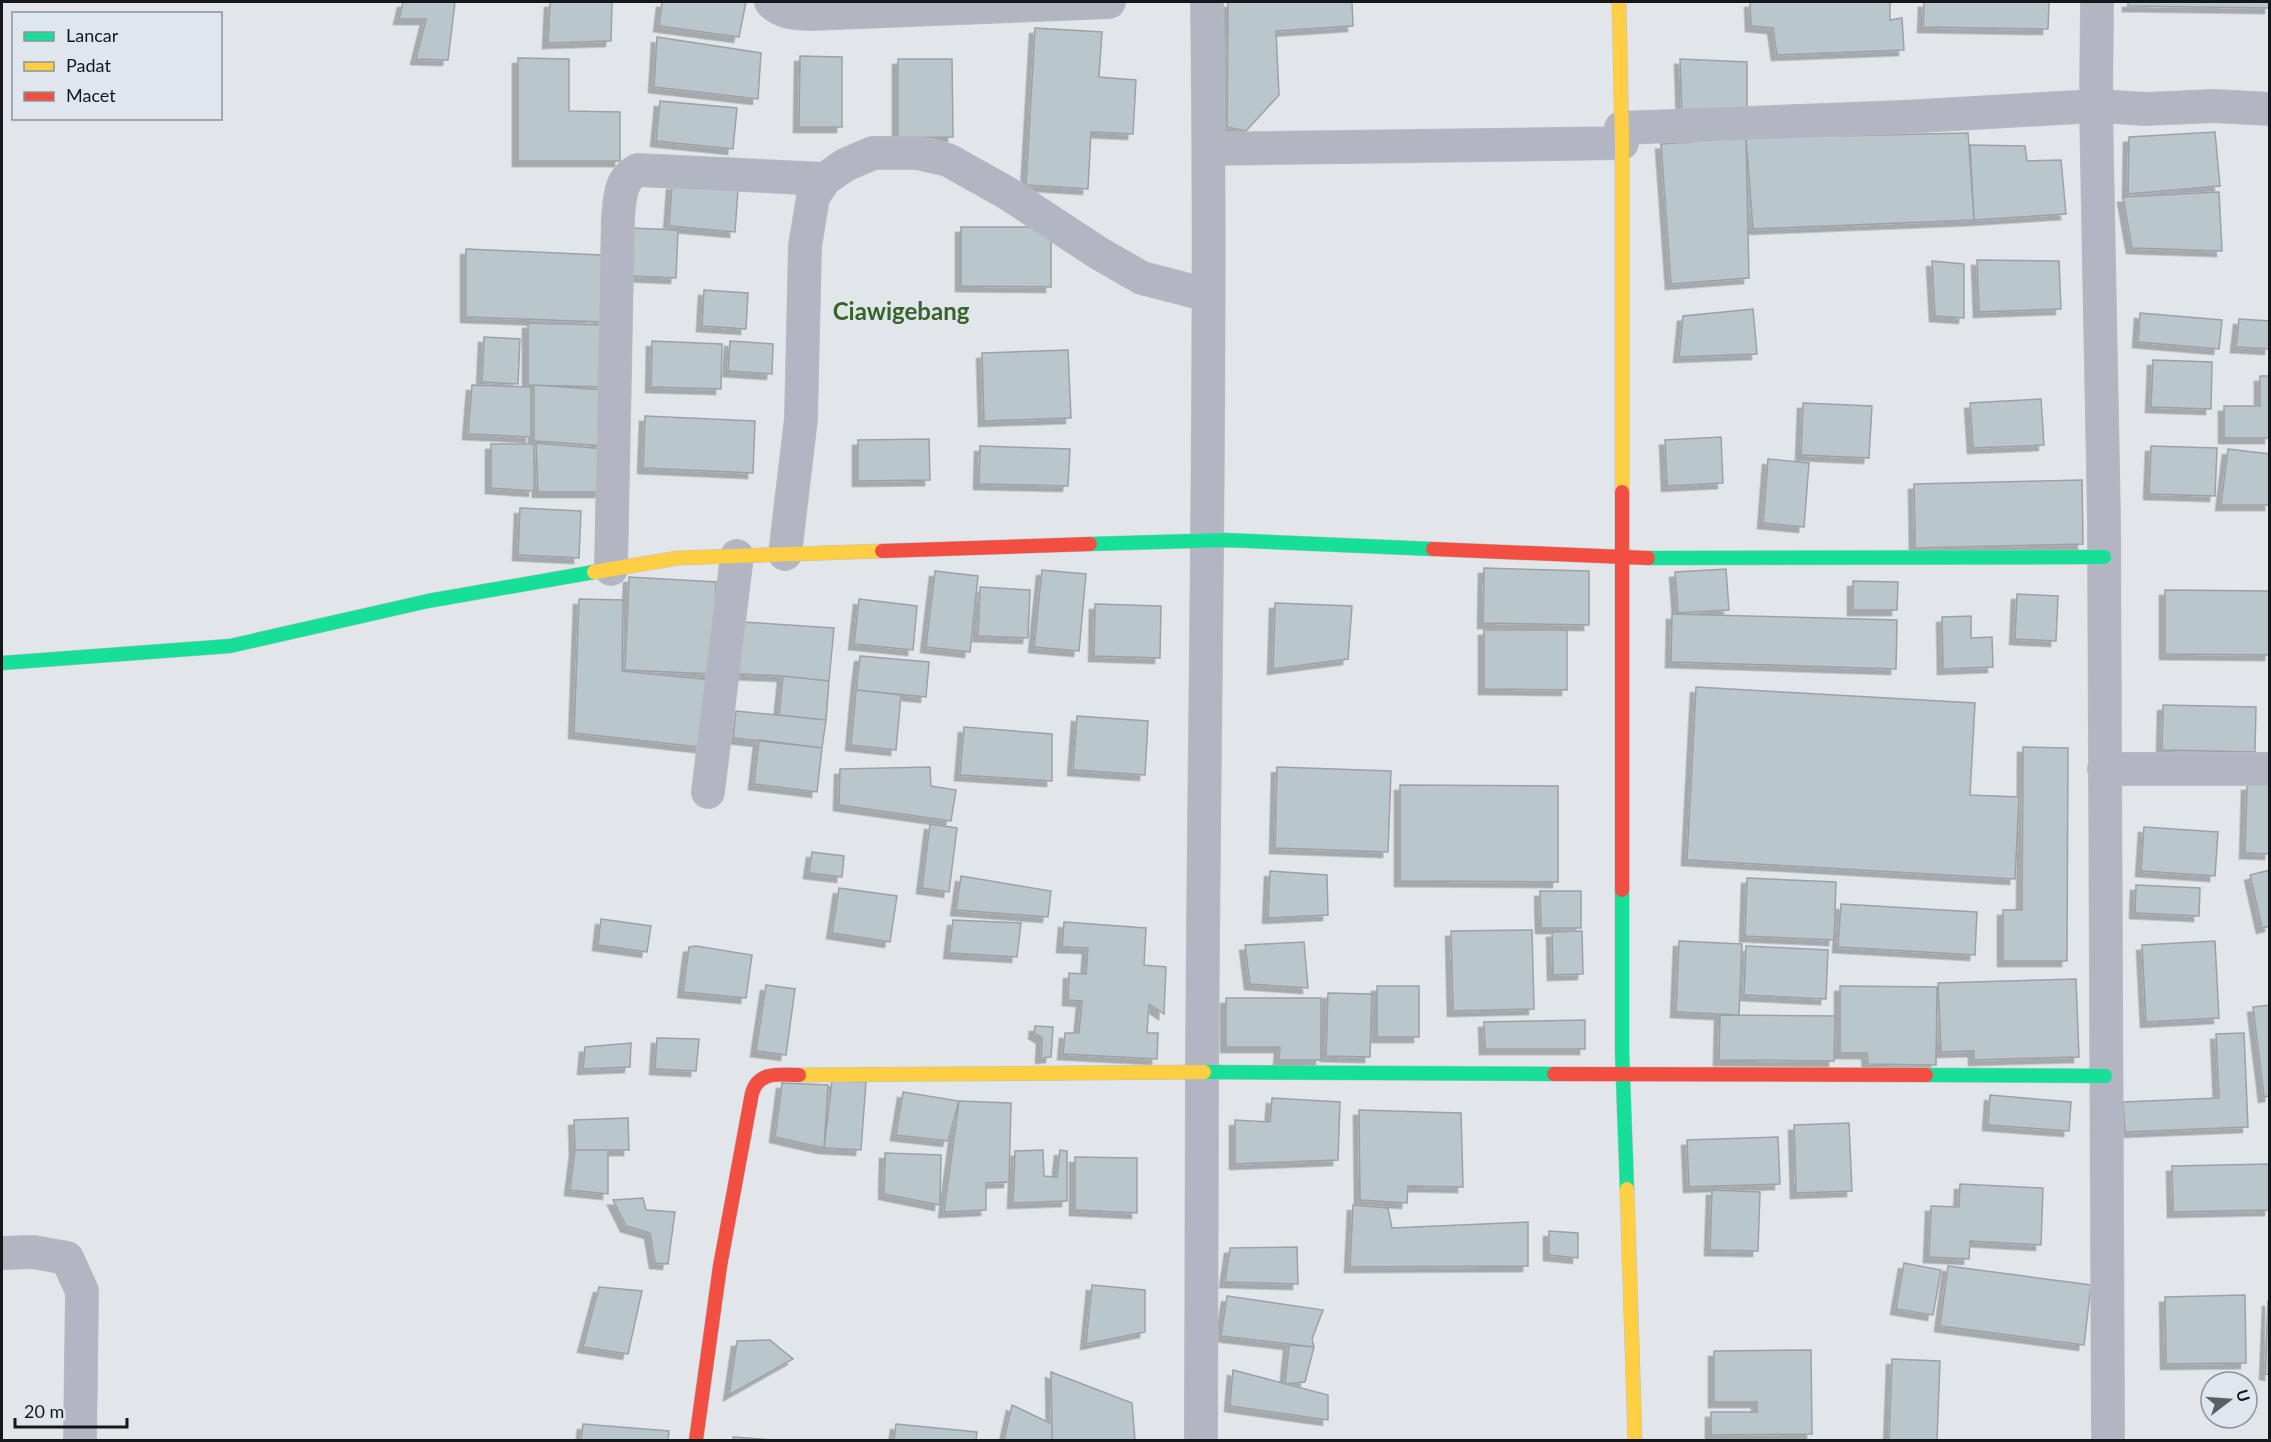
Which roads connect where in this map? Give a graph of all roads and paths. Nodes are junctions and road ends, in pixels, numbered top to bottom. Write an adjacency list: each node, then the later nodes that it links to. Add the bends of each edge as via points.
1 (771, 2): 2 (street, via 779,10 810,14)
2 (1109, 2)
3 (1207, 2): 9 (street)
4 (1619, 2): 8 (street)
5 (2097, 2): 6 (street)
6 (2096, 106): 7 (street); 8 (street); 15 (street)
7 (2270, 109)
8 (1621, 135): 9 (street); 16 (street)
9 (1209, 149): 11 (street)
10 (825, 179): 11 (street, via 873,153 916,153 948,160 1142,278); 13 (street, via 813,197 805,246 801,419); 17 (street, via 638,170 629,174 618,218)
11 (1208, 295): 12 (street)
12 (1208, 540): 13 (street); 16 (street); 22 (street)
13 (785, 554): 14 (street)
14 (737, 556): 17 (street, via 678,558); 21 (street)
15 (2104, 557): 16 (street); 19 (street)
16 (1622, 558): 23 (street)
17 (611, 569): 18 (street, via 428,601 230,646)
18 (2, 663)
19 (2104, 769): 20 (street); 24 (street)
20 (2270, 769)
21 (708, 792)
22 (1202, 1072): 23 (street); 27 (street, via 760,1077 752,1093 734,1180); 28 (street)
23 (1623, 1075): 24 (street); 29 (street)
24 (2105, 1076): 30 (street)
25 (2, 1253): 26 (street, via 33,1252 67,1258 82,1291)
26 (80, 1440)
27 (696, 1440)
28 (1202, 1440)
29 (1635, 1440)
30 (2108, 1440)

